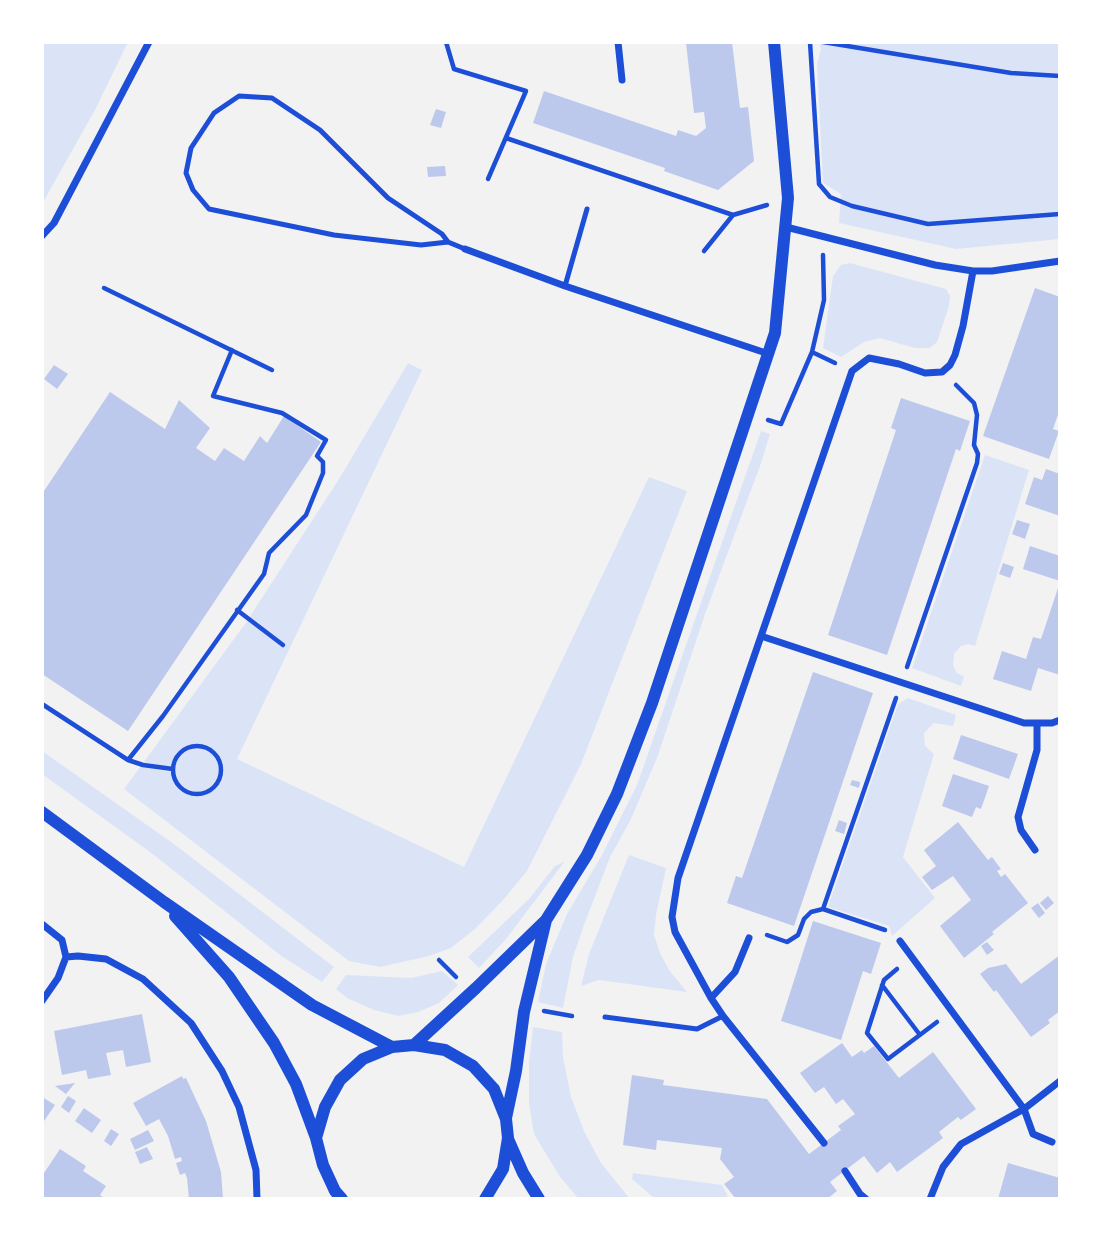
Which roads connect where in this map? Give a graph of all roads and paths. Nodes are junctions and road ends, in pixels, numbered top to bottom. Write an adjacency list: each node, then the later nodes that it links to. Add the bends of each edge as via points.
1 (149, 42): 16 (street, via 54,223)
2 (446, 42): 9 (path, via 454,69 526,91)
3 (618, 42): 8 (street)
4 (774, 42): 11 (street)
5 (810, 42): 13 (path, via 819,184 830,197 928,224)
6 (823, 42): 7 (path, via 1011,73)
7 (1060, 76)
8 (622, 80)
9 (506, 138): 10 (path); 14 (path)
10 (488, 179)
11 (788, 198): 14 (path); 15 (street)
12 (587, 209): 23 (lane)
13 (1060, 214)
14 (733, 215): 20 (path)
15 (786, 227): 17 (street); 27 (street)
16 (42, 236)
17 (822, 236): 22 (street); 26 (path, via 824,300)
18 (447, 242): 18 (lane, via 421,245 334,235 209,209 186,173 191,148 214,113 239,96 272,98 320,130 388,198); 19 (lane)
19 (465, 249): 23 (street)
20 (704, 251)
21 (1060, 261): 22 (street)
22 (973, 271): 30 (street, via 955,355)
23 (565, 286): 27 (street)
24 (104, 288): 25 (path)
25 (232, 350): 28 (path); 32 (path, via 213,396 282,413 326,440 317,456 323,462 323,472 306,515 269,553 264,574)
26 (812, 352): 29 (path); 31 (path, via 781,424)
27 (769, 355): 31 (street)
28 (272, 370)
29 (852, 371): 30 (street, via 869,358 925,373); 33 (street)
30 (942, 372): 35 (path, via 974,403 977,463)
31 (750, 413): 45 (street, via 617,794 587,855)
32 (237, 610): 34 (path); 39 (path)
33 (761, 636): 35 (street); 53 (street, via 678,878 672,917 675,932)
34 (283, 645)
35 (901, 682): 38 (street); 44 (path)
36 (42, 704): 39 (path)
37 (1060, 720): 38 (street)
38 (1037, 724): 42 (street, via 1037,750 1018,817)
39 (128, 760): 40 (path)
40 (173, 769): 40 (path, via 177,784 190,793 206,793 221,767 214,753 200,746 185,749)
41 (42, 812): 43 (street)
42 (1035, 850)
43 (164, 902): 60 (street, via 312,1005); 64 (street, via 229,977 274,1043 296,1084)
44 (823, 909): 47 (path, via 884,929); 48 (path, via 811,912 798,935 787,942 763,934)
45 (546, 920): 59 (street); 63 (street)
46 (42, 923): 50 (street, via 62,940)
47 (888, 937)
48 (749, 938): 53 (street, via 735,972)
49 (900, 941): 55 (street)
50 (66, 957): 54 (street); 71 (street, via 106,959 143,979 191,1023 239,1107 256,1170)
51 (900, 966): 52 (path)
52 (882, 985): 58 (path); 58 (path, via 867,1033 888,1059)
53 (711, 998): 56 (street)
54 (42, 1001)
55 (951, 1011): 58 (path); 62 (street)
56 (723, 1016): 57 (lane, via 697,1029); 67 (street)
57 (605, 1017)
58 (920, 1035)
59 (414, 1045): 60 (street); 63 (street, via 445,1050 473,1066 494,1089)
60 (392, 1047): 64 (street, via 363,1059 340,1080 325,1107)
61 (1060, 1082): 62 (street)
62 (1024, 1109): 66 (street, via 1033,1134); 74 (street, via 961,1144 943,1167)
63 (506, 1119): 65 (street)
64 (316, 1138): 69 (street)
65 (508, 1138): 72 (street, via 503,1169); 73 (street)
66 (1052, 1142)
67 (824, 1143)
68 (845, 1171): 70 (street)
69 (337, 1196)
70 (861, 1197)
71 (257, 1199)
72 (485, 1199)
73 (539, 1199)
74 (930, 1199)

